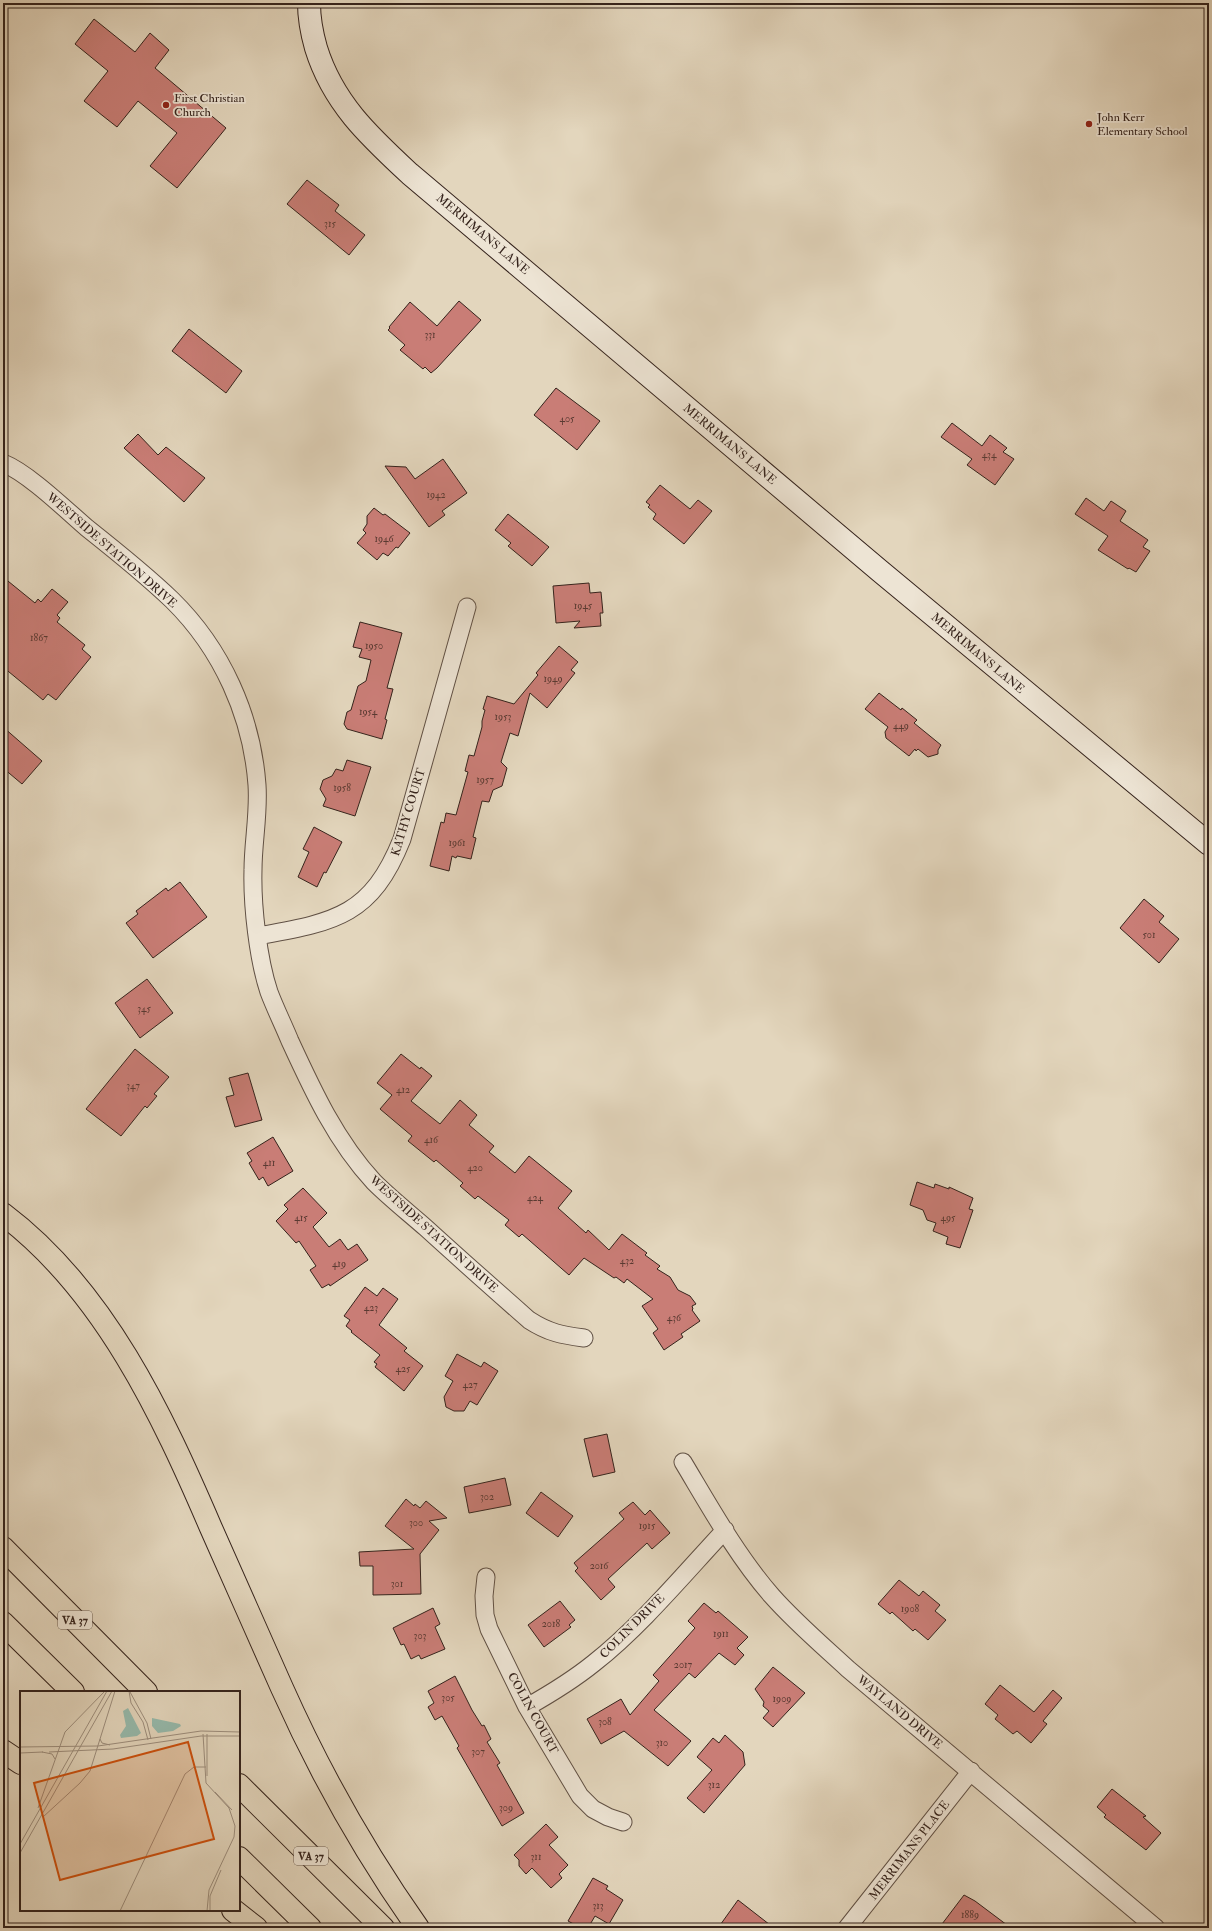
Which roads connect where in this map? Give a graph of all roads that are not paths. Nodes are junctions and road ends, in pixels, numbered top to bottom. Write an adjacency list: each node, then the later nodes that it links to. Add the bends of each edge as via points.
1 (309, 3): 4 (main road, MERRIMANS LANE, via 312,31 319,57 339,98 367,133 404,169 880,571)
2 (3, 463): 5 (street, WESTSIDE STATION DRIVE, via 12,466 174,601 197,628 222,667 242,708 253,754 257,786 253,871)
3 (467, 607): 5 (street, KATHY COURT, via 402,838 383,877 358,905 344,914 306,927)
4 (1209, 844)
5 (258, 936): 7 (street, WESTSIDE STATION DRIVE, via 269,991 311,1088 330,1124 354,1158 374,1182 529,1320 544,1330)
6 (3, 1214): 26 (highway, via 28,1233 80,1291 102,1319 143,1385 182,1462 280,1684 328,1785 358,1838)
7 (584, 1338)
8 (683, 1462): 9 (street, WAYLAND DRIVE)
9 (725, 1530): 15 (street, COLIN DRIVE, via 628,1633 594,1663); 18 (street, WAYLAND DRIVE, via 771,1595 802,1627 848,1669)
10 (3, 1548): 14 (highway, VA 37)
11 (486, 1576): 15 (street, COLIN COURT, via 485,1615 489,1629)
12 (3, 1623): 13 (highway)
13 (71, 1691)
14 (145, 1691)
15 (527, 1707): 20 (street, COLIN COURT, via 580,1796 608,1818)
16 (3, 1750): 17 (highway)
17 (20, 1762)
18 (971, 1771): 27 (street, MERRIMANS PLACE); 28 (street, WAYLAND DRIVE)
19 (240, 1785): 25 (highway, VA 37)
20 (623, 1822)
21 (240, 1859): 24 (highway)
22 (234, 1911): 23 (highway)
23 (256, 1928)
24 (310, 1928)
25 (383, 1928)
26 (418, 1928)
27 (846, 1928)
28 (1156, 1928)

